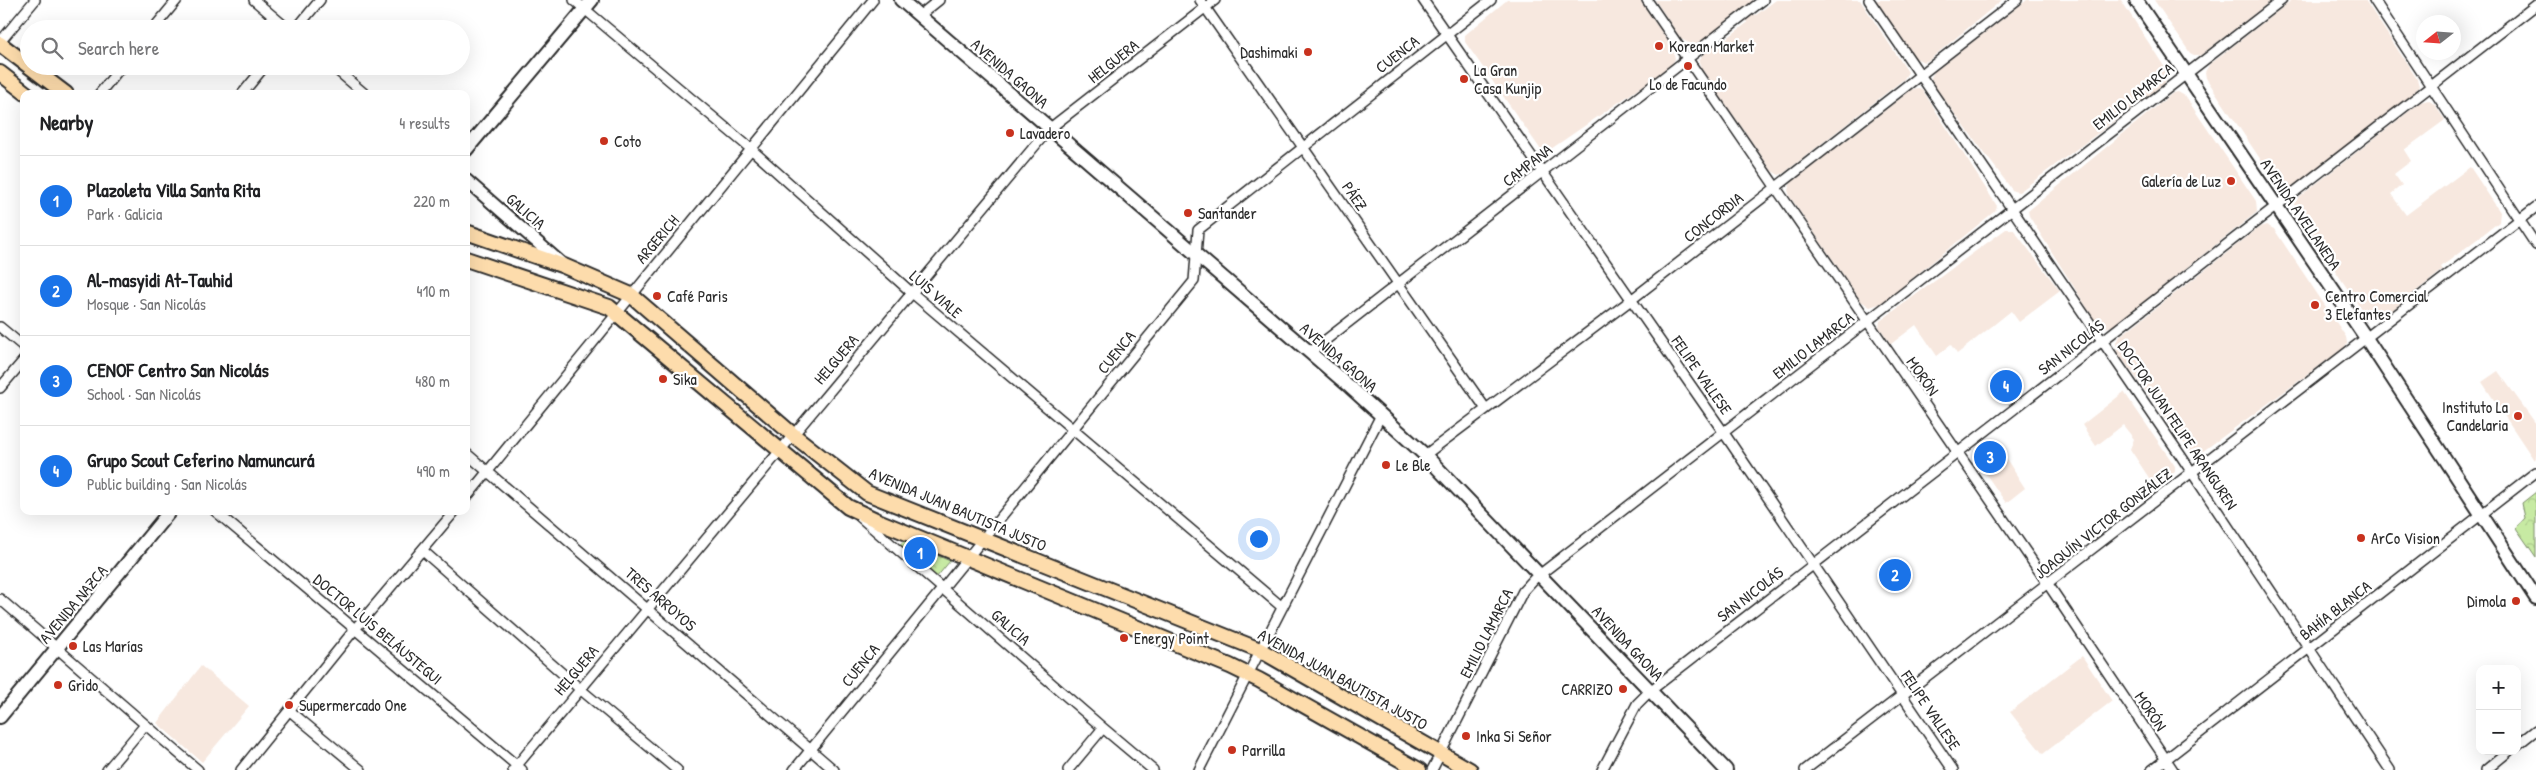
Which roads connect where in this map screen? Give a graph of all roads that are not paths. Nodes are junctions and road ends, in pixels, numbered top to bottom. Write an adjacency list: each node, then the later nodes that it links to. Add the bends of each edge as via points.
1 (35, 0): 27 (street)
2 (177, 0): 23 (street)
3 (254, 0): 24 (street)
4 (320, 0): 25 (street)
5 (574, 0): 19 (street, LUIS VIALE)
6 (873, 0): 46 (street, ARGERICH)
7 (901, 0): 22 (main road, AVENIDA GAONA)
8 (939, 0): 22 (street)
9 (1215, 0): 20 (street, HELGUERA)
10 (1423, 0): 26 (street, FELIPE VALLESE)
11 (1491, 0): 26 (street, CUENCA)
12 (1647, 0): 29 (street, MORÓN)
13 (1763, 0): 29 (street, CAMPANA)
14 (1869, 0): 36 (street, DOCTOR JUAN FELIPE ARANGUREN)
15 (2017, 0): 36 (street, CONCORDIA)
16 (2136, 0): 31 (main road, AVENIDA AVELLANEDA)
17 (2282, 0): 31 (street, EMILIO LAMARCA)
18 (2374, 0): 37 (street)
19 (588, 4): 44 (main road); 46 (street, LUIS VIALE)
20 (1203, 4): 43 (street, HELGUERA); 45 (street, PÁEZ)
21 (2536, 5): 37 (street, SAN NICOLÁS)
22 (919, 16): 43 (main road, AVENIDA GAONA)
23 (160, 20)
24 (277, 20)
25 (303, 20)
26 (1447, 34): 45 (street, CUENCA); 47 (street, FELIPE VALLESE)
27 (0, 43): 28 (main road)
28 (20, 58)
29 (1688, 59): 47 (street, CAMPANA); 49 (street, MORÓN)
30 (0, 73): 38 (main road)
31 (2187, 73): 50 (main road, AVENIDA AVELLANEDA); 52 (street, EMILIO LAMARCA)
32 (41, 75): 39 (main road)
33 (115, 75): 40 (street)
34 (258, 75): 41 (street)
35 (342, 75): 42 (street)
36 (1920, 75): 49 (street, CONCORDIA); 52 (street, DOCTOR JUAN FELIPE ARANGUREN)
37 (2431, 87): 50 (street, SAN NICOLÁS); 53 (street)
38 (22, 90)
39 (61, 90)
40 (102, 90)
41 (245, 90)
42 (359, 90)
43 (1049, 129): 56 (main road, AVENIDA GAONA); 60 (street, HELGUERA)
44 (470, 145)
45 (1303, 147): 56 (street, CUENCA, via 1198,230); 59 (street, PÁEZ)
46 (751, 149): 60 (street, LUIS VIALE); 61 (street, ARGERICH)
47 (1543, 171): 59 (street, CAMPANA); 62 (street, FELIPE VALLESE)
48 (470, 184): 58 (street, GALICIA)
49 (1775, 187): 62 (street, CONCORDIA); 64 (street, MORÓN)
50 (2277, 207): 66 (main road, AVENIDA AVELLANEDA); 67 (street, SAN NICOLÁS)
51 (2536, 207): 53 (street, JOAQUÍN VICTOR GONZÁLEZ)
52 (2013, 210): 64 (street, EMILIO LAMARCA); 67 (street, DOCTOR JUAN FELIPE ARANGUREN)
53 (2519, 220): 55 (street); 66 (street, JOAQUÍN VICTOR GONZÁLEZ)
54 (470, 233): 58 (main road, AVENIDA JUAN BAUTISTA JUSTO)
55 (2536, 245)
56 (1196, 254): 69 (main road, AVENIDA GAONA); 74 (street, CUENCA, via 1194,281)
57 (470, 260): 63 (main road, via 588,299)
58 (564, 266): 61 (main road, AVENIDA JUAN BAUTISTA JUSTO)
59 (1398, 284): 69 (street, CAMPANA); 72 (street, PÁEZ)
60 (911, 292): 74 (street, LUIS VIALE); 76 (street, HELGUERA)
61 (631, 295): 63 (street, ARGERICH); 76 (main road, AVENIDA JUAN BAUTISTA JUSTO)
62 (1631, 300): 72 (street, CONCORDIA); 75 (street, FELIPE VALLESE)
63 (616, 312): 77 (main road); 81 (street, ARGERICH)
64 (1868, 322): 75 (street, EMILIO LAMARCA); 78 (street, MORÓN)
65 (0, 327): 68 (street)
66 (2366, 338): 82 (street, JOAQUÍN VICTOR GONZÁLEZ); 86 (main road, AVENIDA AVELLANEDA)
67 (2104, 341): 78 (street, SAN NICOLÁS); 82 (street, DOCTOR JUAN FELIPE ARANGUREN)
68 (20, 344)
69 (1309, 353): 73 (main road, AVENIDA GAONA)
70 (20, 365): 71 (street)
71 (0, 388)
72 (1486, 409): 80 (street, CONCORDIA)
73 (1381, 415): 80 (main road, AVENIDA GAONA); 99 (street)
74 (1072, 429): 90 (street, CUENCA); 99 (street, LUIS VIALE)
75 (1724, 433): 93 (street, FELIPE VALLESE); 94 (street, EMILIO LAMARCA)
76 (792, 434): 77 (street, HELGUERA); 90 (main road, AVENIDA JUAN BAUTISTA JUSTO, via 867,493)
77 (779, 450): 85 (main road); 100 (street, HELGUERA)
78 (1958, 453): 93 (street, SAN NICOLÁS); 95 (street, MORÓN)
79 (470, 456): 81 (street, TRES ARROYOS)
80 (1425, 456): 94 (main road, AVENIDA GAONA)
81 (488, 472): 84 (street, ARGERICH); 100 (street, TRES ARROYOS)
82 (2192, 472): 95 (street, JOAQUÍN VICTOR GONZÁLEZ); 103 (street, DOCTOR JUAN FELIPE ARANGUREN)
83 (2536, 472): 86 (street, BAHÍA BLANCA)
84 (470, 493)
85 (848, 507): 92 (main road); 96 (street, GALICIA)
86 (2481, 514): 97 (main road, AVENIDA AVELLANEDA); 103 (street, BAHÍA BLANCA)
87 (167, 515): 102 (main road, AVENIDA NAZCA)
88 (220, 515): 101 (street, DOCTOR LUIS BELÁUSTEGUI)
89 (452, 515): 91 (street)
90 (981, 539): 92 (street, CUENCA); 104 (main road, AVENIDA JUAN BAUTISTA JUSTO)
91 (422, 550): 101 (street); 106 (street)
92 (966, 558): 96 (street, CUENCA); 105 (main road)
93 (1814, 564): 107 (street, SAN NICOLÁS); 108 (street, FELIPE VALLESE)
94 (1540, 574): 107 (main road, AVENIDA GAONA); 116 (street, EMILIO LAMARCA, via 1524,591)
95 (2048, 584): 108 (street, JOAQUÍN VICTOR GONZÁLEZ); 118 (street, MORÓN)
96 (941, 588): 112 (street, GALICIA); 115 (street, CUENCA)
97 (2536, 598)
98 (0, 599): 102 (street)
99 (1282, 607): 104 (street)
100 (648, 608): 106 (street, HELGUERA); 115 (street, TRES ARROYOS)
101 (355, 628): 109 (street); 119 (street, DOCTOR LUIS BELÁUSTEGUI)
102 (57, 649): 110 (main road, AVENIDA NAZCA); 111 (street)
103 (2310, 649): 118 (street, BAHÍA BLANCA); 139 (street, DOCTOR JUAN FELIPE ARANGUREN)
104 (1260, 650): 105 (street); 116 (main road, AVENIDA JUAN BAUTISTA JUSTO)
105 (1247, 674): 129 (street); 130 (main road)
106 (580, 689): 119 (street, HELGUERA); 124 (street)
107 (1650, 691): 133 (street, SAN NICOLÁS, via 1637,704); 134 (main road, AVENIDA GAONA)
108 (1904, 696): 135 (street, JOAQUÍN VICTOR GONZÁLEZ); 136 (street, FELIPE VALLESE)
109 (290, 711): 122 (street); 123 (street)
110 (0, 717)
111 (145, 725): 120 (street); 121 (street)
112 (1102, 728): 127 (street); 128 (street, GALICIA)
113 (2536, 730): 114 (street)
114 (2521, 742)
115 (811, 750): 125 (street, CUENCA); 126 (street, TRES ARROYOS)
116 (1441, 754): 131 (street, EMILIO LAMARCA); 132 (main road, AVENIDA JUAN BAUTISTA JUSTO)
117 (2505, 755): 140 (street)
118 (2166, 759): 137 (street, BAHÍA BLANCA); 138 (street, MORÓN)
119 (517, 768)
120 (106, 770)
121 (198, 770)
122 (241, 770)
123 (361, 770)
124 (677, 770)
125 (794, 770)
126 (834, 770)
127 (1068, 770)
128 (1154, 770)
129 (1199, 770)
130 (1419, 770)
131 (1432, 770)
132 (1470, 770)
133 (1602, 770)
134 (1726, 770)
135 (1805, 770)
136 (1953, 770)
137 (2152, 770)
138 (2173, 770)
139 (2390, 770)
140 (2486, 770)

